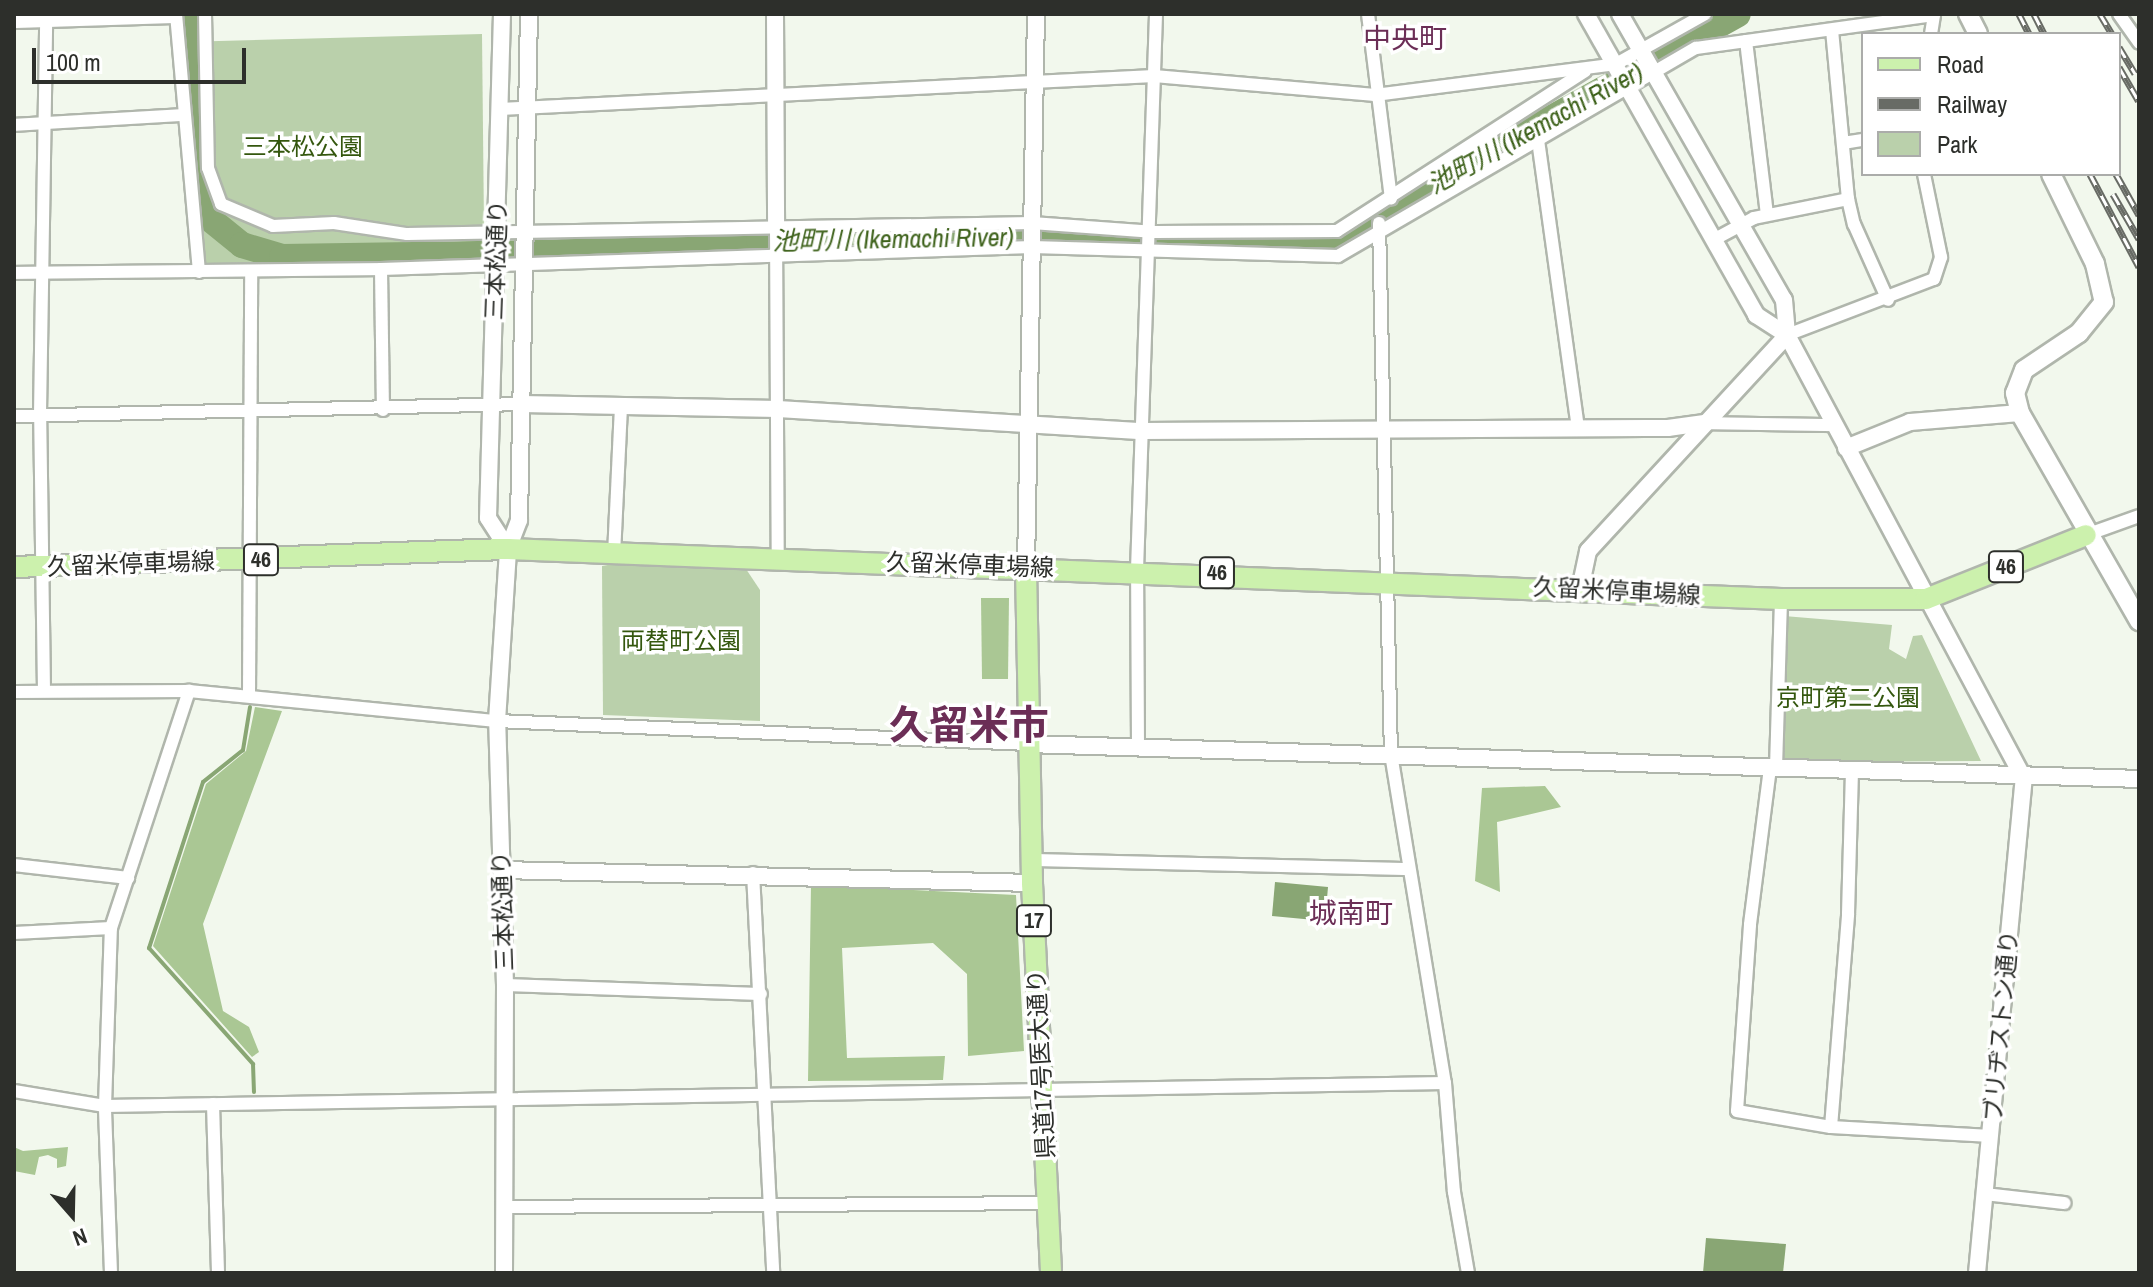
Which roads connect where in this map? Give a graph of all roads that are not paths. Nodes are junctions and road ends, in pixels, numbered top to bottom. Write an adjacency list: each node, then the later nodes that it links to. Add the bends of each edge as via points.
1 (205, 14): 2 (street); 50 (street, via 208,168 221,204 273,226 334,223 407,234)
2 (218, 14)
3 (502, 14): 32 (street, 三本松通り)
4 (529, 14): 31 (street, 三本松通り)
5 (775, 14): 29 (street)
6 (1036, 14): 27 (street)
7 (1156, 14): 26 (street)
8 (1368, 14): 30 (street)
9 (1586, 14): 23 (street)
10 (1620, 14): 22 (street)
11 (1705, 14): 22 (street)
12 (1968, 14): 19 (main road)
13 (2119, 14): 21 (street)
14 (1934, 15): 18 (street)
15 (176, 16): 16 (street); 33 (street)
16 (46, 17): 17 (street); 34 (street)
17 (14, 22)
18 (1832, 30): 20 (street); 38 (street)
19 (1977, 32)
20 (1746, 41): 25 (street, via 1696,48); 44 (street)
21 (2139, 43)
22 (1641, 51): 23 (street); 25 (street)
23 (1616, 64): 24 (street); 28 (street)
24 (1585, 71): 30 (street); 41 (street)
25 (1655, 74): 28 (street); 46 (street)
26 (1154, 76): 27 (street); 30 (street); 49 (street)
27 (1036, 86): 29 (street); 45 (street)
28 (1630, 88): 36 (street); 52 (street)
29 (775, 93): 31 (street); 47 (street)
30 (1375, 95): 41 (street)
31 (527, 106): 32 (street); 51 (street, 三本松通り)
32 (500, 109): 50 (street, 三本松通り)
33 (183, 115): 34 (street); 59 (street)
34 (44, 124): 35 (street); 61 (street)
35 (14, 125)
36 (1538, 140): 48 (street); 78 (street)
37 (1861, 140): 38 (street)
38 (1843, 143): 42 (street)
39 (1924, 176): 63 (street, via 1941,257 1934,279)
40 (2052, 176): 71 (main road, via 2095,264 2104,302 2079,333 2024,370 2015,393)
41 (1391, 199): 43 (street)
42 (1848, 199): 44 (street); 63 (street)
43 (1379, 208): 48 (street); 49 (street, via 1337,231)
44 (1767, 214): 46 (street)
45 (1032, 223): 47 (street); 49 (street); 53 (street)
46 (1741, 225): 52 (street); 64 (street, via 1784,300)
47 (776, 228): 51 (street); 54 (street)
48 (1379, 228): 55 (street, via 1338,256); 77 (street)
49 (1148, 231): 55 (street)
50 (497, 236): 51 (street); 57 (street, 三本松通り)
51 (523, 236): 56 (street, 三本松通り)
52 (1715, 239): 64 (street, via 1756,315)
53 (1032, 247): 54 (street); 55 (street); 74 (street)
54 (776, 253): 56 (street); 68 (street)
55 (1148, 253): 79 (street)
56 (522, 265): 57 (street); 65 (street, 三本松通り)
57 (496, 266): 58 (street); 66 (street, 三本松通り)
58 (381, 269): 62 (street); 69 (street)
59 (199, 272): 61 (street); 62 (street)
60 (14, 273): 61 (street)
61 (45, 273): 72 (street)
62 (251, 273): 70 (street)
63 (1888, 300): 64 (street)
64 (1787, 335): 75 (street); 76 (street)
65 (522, 404): 66 (street); 67 (street); 83 (street, 三本松通り, via 519,520)
66 (492, 405): 69 (street); 83 (street, 三本松通り, via 488,518)
67 (621, 407): 68 (street); 84 (street)
68 (778, 409): 74 (street); 85 (street)
69 (383, 410): 70 (street)
70 (250, 411): 72 (street); 86 (street)
71 (2020, 413): 80 (street, via 1910,422); 82 (main road)
72 (40, 414): 73 (street); 87 (street)
73 (14, 416)
74 (1028, 422): 79 (street); 89 (street)
75 (1703, 423): 76 (street); 78 (street); 92 (street, via 1588,551)
76 (1834, 425): 80 (street)
77 (1385, 428): 78 (street); 79 (street); 91 (street)
78 (1578, 429)
79 (1142, 431): 90 (street)
80 (1846, 448): 94 (street)
81 (2139, 516): 82 (street)
82 (2086, 535): 94 (main road, 46); 95 (main road)
83 (508, 549): 84 (main road, 久留米停車場線 / 46); 86 (main road, 久留米停車場線 / 46); 100 (street, 三本松通り)
84 (614, 555): 85 (main road, 久留米停車場線 / 46)
85 (778, 559): 89 (main road, 久留米停車場線 / 46)
86 (250, 561): 87 (main road, 久留米停車場線 / 46); 99 (street)
87 (43, 566): 88 (main road, 久留米停車場線 / 46); 96 (street)
88 (14, 567)
89 (1026, 568): 90 (main road, 久留米停車場線 / 46); 101 (main road, 県道17号医大通り / 17)
90 (1137, 570): 91 (main road, 久留米停車場線 / 46); 102 (street)
91 (1386, 580): 92 (main road, 久留米停車場線 / 46); 103 (street)
92 (1580, 589): 93 (main road, 久留米停車場線 / 46)
93 (1781, 599): 94 (main road, 久留米停車場線 / 46); 104 (street)
94 (1926, 599): 106 (street)
95 (2139, 621)
96 (44, 691): 97 (street); 98 (street)
97 (189, 691): 99 (street); 113 (street)
98 (14, 692)
99 (249, 695): 100 (street)
100 (497, 721): 101 (street); 111 (street, 三本松通り)
101 (1027, 744): 102 (street); 108 (main road, 県道17号医大通り / 17)
102 (1138, 746): 103 (street)
103 (1391, 754): 104 (street); 110 (street)
104 (1773, 768): 105 (street); 126 (street, via 1735,1103 1742,1115)
105 (1852, 771): 106 (street); 126 (street, via 1848,914)
106 (2024, 779): 107 (street); 127 (street, ブリヂストン通り)
107 (2139, 779)
108 (1031, 860): 110 (street); 114 (main road, 県道17号医大通り / 17)
109 (14, 865): 113 (street)
110 (1408, 869): 119 (street)
111 (501, 870): 112 (street); 117 (street, 三本松通り)
112 (753, 873): 114 (street); 118 (street)
113 (128, 878): 115 (street)
114 (1032, 883): 120 (main road, 県道17号医大通り / 17)
115 (111, 928): 116 (street); 125 (street)
116 (14, 933)
117 (505, 985): 118 (street); 123 (street, 三本松通り)
118 (761, 994): 122 (street)
119 (1445, 1083): 120 (street); 138 (street, via 1454,1192)
120 (1042, 1090): 122 (street); 130 (main road, 県道17号医大通り / 17)
121 (14, 1091): 125 (street)
122 (761, 1092): 123 (street); 129 (street)
123 (506, 1100): 124 (street); 132 (street, 三本松通り)
124 (213, 1104): 125 (street); 134 (street)
125 (105, 1106): 133 (street)
126 (1831, 1127): 127 (street)
127 (1991, 1136): 128 (street, ブリヂストン通り)
128 (1984, 1194): 131 (street); 139 (street, ブリヂストン通り)
129 (772, 1202): 130 (street); 132 (street); 136 (street)
130 (1048, 1203): 137 (main road, 県道17号医大通り / 17)
131 (2064, 1203)
132 (507, 1207): 135 (street, 三本松通り)
133 (111, 1273)
134 (218, 1273)
135 (504, 1273)
136 (773, 1273)
137 (1051, 1273)
138 (1468, 1273)
139 (1977, 1273)

